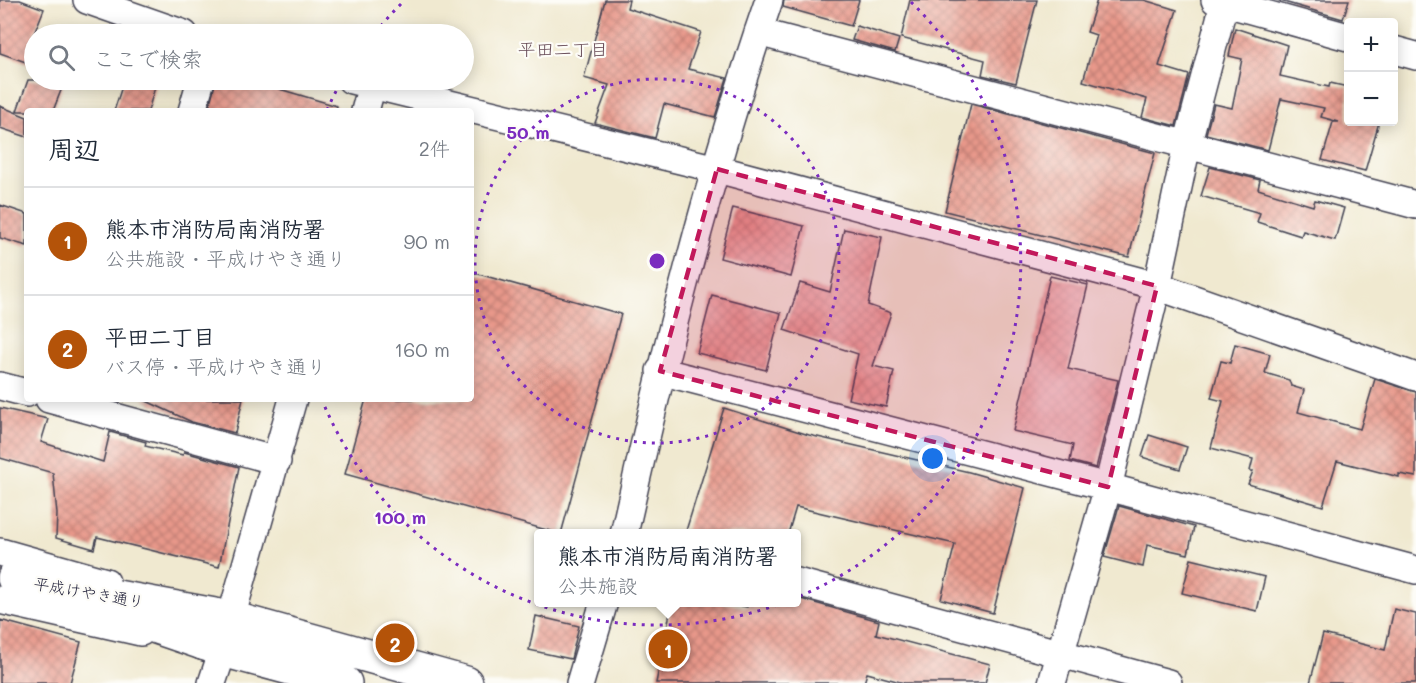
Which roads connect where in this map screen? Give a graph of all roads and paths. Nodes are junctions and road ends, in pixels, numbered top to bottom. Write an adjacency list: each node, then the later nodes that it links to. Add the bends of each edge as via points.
1 (87, 0): 4 (street)
2 (770, 0): 5 (street)
3 (1221, 1): 6 (street); 16 (street)
4 (155, 24)
5 (758, 32): 16 (street); 17 (street)
6 (1344, 36)
7 (1398, 51): 8 (street)
8 (1416, 56)
9 (198, 90): 12 (street)
10 (363, 90): 13 (street)
11 (395, 90): 14 (street)
12 (193, 108)
13 (365, 108)
14 (468, 108)
15 (474, 109): 17 (street)
16 (1187, 145): 18 (street); 19 (street)
17 (717, 169): 19 (street); 20 (street)
18 (1416, 205)
19 (1157, 286): 21 (street); 28 (street)
20 (660, 371): 28 (street); 29 (street)
21 (1416, 377)
22 (0, 386): 23 (street)
23 (24, 392)
24 (72, 402): 26 (street)
25 (292, 402): 27 (street)
26 (110, 407): 27 (street)
27 (277, 461): 34 (street)
28 (1108, 487): 30 (street); 36 (street)
29 (625, 529)
30 (1416, 570)
31 (3, 576): 34 (street, 平成けやき通り); 35 (street, 平成けやき通り)
32 (801, 583): 36 (street)
33 (603, 607): 40 (street)
34 (231, 618): 39 (street, 平成けやき通り)
35 (223, 650): 37 (street); 38 (street, 平成けやき通り)
36 (1060, 654): 41 (street); 42 (street)
37 (213, 683)
38 (345, 683)
39 (466, 683)
40 (580, 683)
41 (1052, 683)
42 (1168, 683)

